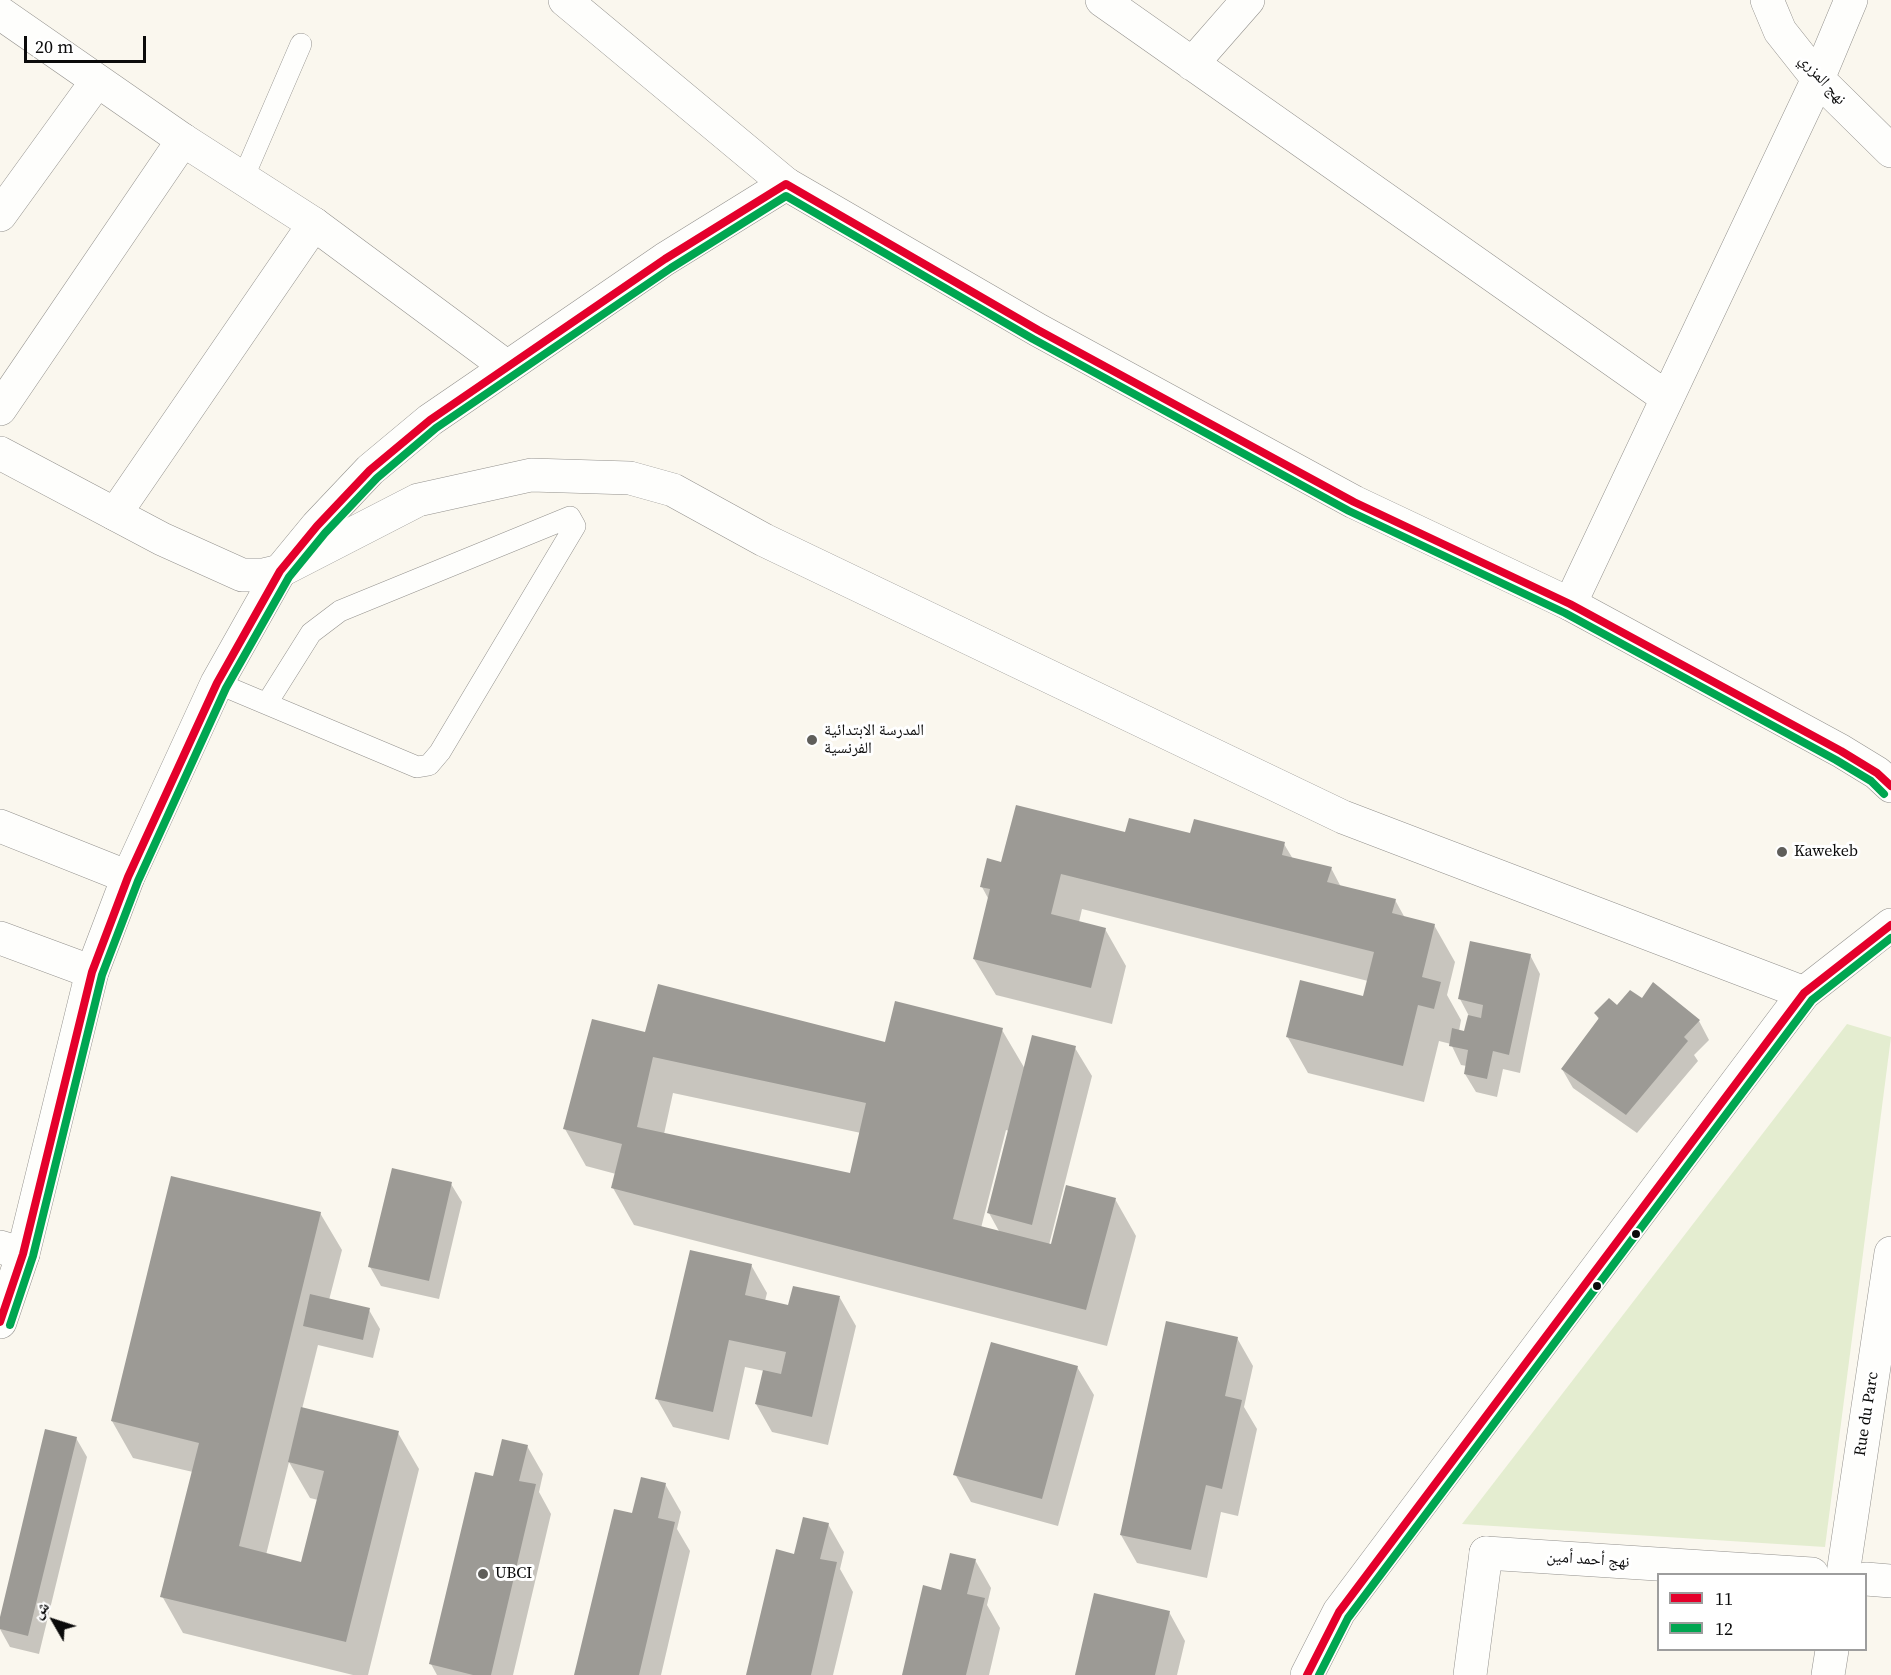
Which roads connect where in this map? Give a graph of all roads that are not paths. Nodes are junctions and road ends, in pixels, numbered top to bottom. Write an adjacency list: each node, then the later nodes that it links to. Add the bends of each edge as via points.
1 (565, 0): 14 (street)
2 (1102, 0): 8 (street)
3 (1248, 0): 8 (street)
4 (1767, 0): 9 (street, نهج المزري, via 1780,31)
5 (1851, 0): 9 (street)
6 (0, 14): 10 (street)
7 (301, 44): 13 (lane)
8 (1192, 64): 18 (street)
9 (1818, 79): 12 (street, نهج المزري); 18 (street)
10 (97, 81): 11 (street); 15 (street)
11 (183, 140): 13 (street); 19 (street)
12 (1891, 151)
13 (244, 176): 16 (street)
14 (786, 184): 17 (street, via 665,259); 23 (street, via 1038,330 1344,496)
15 (0, 215)
16 (314, 224): 17 (street); 21 (street)
17 (507, 367): 22 (street, via 430,420 370,470)
18 (1666, 397): 23 (street)
19 (0, 409)
20 (0, 453): 21 (street)
21 (115, 514): 22 (street, via 242,575)
22 (280, 571): 24 (street); 32 (street, via 418,500 531,475 630,478 673,490 764,540 1343,817)
23 (1570, 604): 26 (street, via 1841,751)
24 (217, 682): 25 (lane); 28 (street)
25 (267, 703): 25 (lane, via 311,633 340,611 570,517 574,521 575,526 429,765 417,767)
26 (1891, 786)
27 (0, 826): 28 (street)
28 (128, 877): 31 (street)
29 (1891, 925): 32 (street)
30 (0, 938): 31 (street)
31 (92, 972): 33 (street)
32 (1804, 993): 41 (street, via 1340,1612)
33 (12, 1250): 35 (street)
34 (1891, 1253): 37 (street, Rue du Parc)
35 (0, 1322)
36 (1782, 1573): 42 (street, نهج أحمد أمين, via 1486,1553)
37 (1843, 1573)
38 (1867, 1579): 39 (street)
39 (1891, 1581)
40 (1832, 1651): 43 (street)
41 (1307, 1675)
42 (1470, 1675)
43 (1828, 1675)

